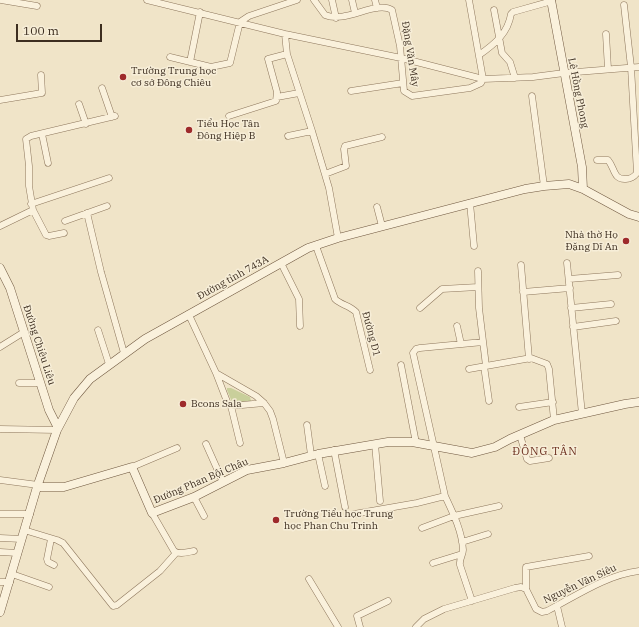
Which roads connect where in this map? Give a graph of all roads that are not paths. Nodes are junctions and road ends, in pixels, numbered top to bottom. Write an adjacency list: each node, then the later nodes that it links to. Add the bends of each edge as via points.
1 (1, 0): 13 (street)
2 (147, 0): 17 (street)
3 (275, 0): 14 (street)
4 (297, 0): 14 (street)
5 (314, 0): 19 (street, via 325,15)
6 (332, 0): 19 (street)
7 (352, 0): 18 (street)
8 (375, 0): 15 (street)
9 (469, 0): 25 (street)
10 (552, 1): 11 (street); 32 (main road, Lê Hồng Phong)
11 (532, 3): 23 (street, via 511,14 509,24)
12 (624, 5): 29 (street)
13 (36, 6)
14 (277, 7): 20 (street, via 249,16)
15 (377, 8): 18 (street); 27 (street, Đặng Văn Mây, via 392,10)
16 (494, 10): 23 (street)
17 (200, 12): 20 (street); 28 (street)
18 (355, 13): 19 (street)
19 (336, 18)
20 (240, 22): 21 (street); 28 (street, via 230,63 211,67)
21 (286, 34): 24 (street); 27 (street)
22 (606, 34): 31 (street)
23 (500, 39): 25 (street); 34 (street, via 502,53 510,62)
24 (287, 54): 39 (street); 41 (street, via 268,59)
25 (479, 55): 35 (street)
26 (170, 57): 28 (street)
27 (401, 58): 35 (street); 36 (street, Đặng Văn Mây)
28 (190, 62)
29 (632, 67): 30 (street); 31 (street); 50 (street, via 637,173 628,179 617,178 608,160)
30 (639, 67)
31 (608, 69): 32 (street)
32 (564, 73): 34 (street); 55 (main road, Lê Hồng Phong, via 582,167)
33 (41, 75): 42 (street, via 42,93)
34 (514, 78): 35 (street)
35 (484, 79): 36 (street, Đặng Văn Mây, via 470,88 420,96 412,96 404,91)
36 (403, 83): 38 (street)
37 (102, 88): 45 (street, via 114,117)
38 (351, 91)
39 (299, 93): 41 (street); 46 (street)
40 (532, 96): 54 (street)
41 (277, 97): 44 (street, via 273,103)
42 (0, 100)
43 (79, 104): 45 (street)
44 (229, 116)
45 (86, 124): 47 (street)
46 (312, 131): 48 (street); 52 (street)
47 (42, 134): 51 (street); 59 (street, via 28,137 26,142)
48 (288, 136)
49 (382, 137): 52 (street, via 346,146 346,166)
50 (597, 160)
51 (48, 163)
52 (325, 174): 66 (street)
53 (109, 178): 59 (street)
54 (544, 186): 55 (main road, Đường tỉnh 743A, via 569,184); 56 (main road, Đường tỉnh 743A)
55 (583, 189): 61 (main road, Đường tỉnh 743A, via 611,206)
56 (470, 204): 64 (main road, Đường tỉnh 743A); 68 (street)
57 (107, 206): 60 (street)
58 (377, 206): 64 (street)
59 (32, 207): 63 (street); 65 (street, via 46,235)
60 (87, 213): 62 (street); 92 (street)
61 (639, 217)
62 (65, 221)
63 (0, 226)
64 (382, 226): 66 (main road, Đường tỉnh 743A)
65 (64, 233)
66 (338, 238): 67 (main road, Đường tỉnh 743A)
67 (316, 246): 69 (main road, Đường tỉnh 743A); 98 (street, Đường D1, via 339,303 351,307 356,312)
68 (474, 246)
69 (282, 263): 82 (main road, Đường tỉnh 743A); 84 (street, via 299,299)
70 (567, 263): 75 (street)
71 (521, 265): 78 (street)
72 (0, 268): 88 (main road, Đường Chiêu Liêu)
73 (478, 271): 76 (street)
74 (618, 275): 75 (street)
75 (569, 279): 77 (street)
76 (478, 287): 80 (street, via 442,289); 89 (street)
77 (570, 288): 78 (street); 81 (street)
78 (523, 292): 93 (street)
79 (611, 304): 81 (street)
80 (420, 308)
81 (572, 308): 86 (street)
82 (189, 315): 92 (main road, Đường tỉnh 743A); 99 (street)
83 (616, 321): 86 (street)
84 (300, 326)
85 (458, 326): 90 (street)
86 (573, 327): 108 (street)
87 (98, 330): 94 (street)
88 (24, 332): 91 (street); 101 (main road, Đường Chiêu Liêu)
89 (483, 342): 90 (street); 96 (street)
90 (461, 344): 118 (street, via 420,348 413,353)
91 (0, 347)
92 (124, 353): 94 (main road, Đường tỉnh 743A)
93 (529, 359): 96 (street); 103 (street, via 547,364)
94 (109, 364): 112 (main road, Đường tỉnh 743A, via 90,378 74,398)
95 (401, 364): 115 (street)
96 (485, 366): 97 (street); 102 (street)
97 (469, 369)
98 (370, 370)
99 (216, 373): 105 (street, via 256,396); 106 (street)
100 (19, 383): 101 (street)
101 (40, 383): 112 (main road, Đường Chiêu Liêu)
102 (489, 401)
103 (553, 402): 107 (street); 109 (street)
104 (639, 402): 108 (main road, Đường Phan Bội Châu)
105 (264, 404): 106 (street); 123 (street, via 274,419)
106 (231, 406): 114 (street)
107 (519, 407)
108 (582, 414): 109 (main road, Đường Phan Bội Châu)
109 (554, 420): 113 (main road, Đường Phan Bội Châu)
110 (307, 425): 121 (street)
111 (0, 429): 112 (street)
112 (57, 429): 127 (main road, Đường tỉnh 743A)
113 (520, 435): 118 (main road, Đường Phan Bội Châu, via 495,447 472,453); 122 (street, via 527,459 530,461)
114 (240, 443)
115 (416, 443): 117 (main road, Đường Phan Bội Châu); 118 (main road, Đường Phan Bội Châu)
116 (206, 444): 126 (street)
117 (375, 444): 120 (main road, Đường Phan Bội Châu); 131 (street)
118 (435, 446): 129 (street)
119 (177, 448): 124 (street)
120 (334, 450): 121 (main road, Đường Phan Bội Châu); 133 (street)
121 (315, 454): 123 (main road, Đường Phan Bội Châu); 128 (street)
122 (549, 458)
123 (284, 463): 126 (main road, Đường Phan Bội Châu, via 247,470)
124 (132, 468): 127 (main road, via 64,487); 134 (main road, Đường Phan Bội Châu)
125 (0, 480): 127 (street)
126 (223, 482): 130 (main road, Đường Phan Bội Châu)
127 (38, 486): 136 (main road, Đường tỉnh 743A)
128 (325, 486)
129 (445, 496): 137 (street); 139 (street)
130 (194, 497): 134 (main road, Đường Phan Bội Châu); 138 (street)
131 (380, 501)
132 (499, 506): 139 (street)
133 (345, 507)
134 (152, 513): 150 (street)
135 (0, 514): 136 (street)
136 (30, 514): 141 (main road, Đường tỉnh 743A)
137 (354, 514)
138 (204, 516)
139 (454, 516): 140 (street); 146 (street)
140 (422, 528)
141 (24, 530): 144 (main road, Đường tỉnh 743A); 145 (street)
142 (488, 534): 146 (street)
143 (0, 538): 144 (street)
144 (22, 539): 149 (main road, Đường tỉnh 743A)
145 (52, 539): 150 (street, via 63,543 113,606 160,570); 154 (street, via 47,559)
146 (462, 542): 151 (street)
147 (194, 551): 150 (street)
148 (0, 552): 149 (street)
149 (18, 552): 156 (main road, Đường tỉnh 743A)
150 (176, 553)
151 (462, 554): 153 (street); 163 (street, via 460,565)
152 (589, 556): 161 (street, via 526,568)
153 (433, 563)
154 (54, 565)
155 (639, 571): 164 (street, Nguyễn Văn Siêu, via 612,578)
156 (12, 574): 159 (main road, Đường tỉnh 743A); 160 (street)
157 (309, 579): 167 (street)
158 (0, 582): 159 (street)
159 (10, 582): 165 (main road, Đường tỉnh 743A)
160 (49, 587)
161 (526, 589): 163 (street, via 515,588); 164 (street, Nguyễn Văn Siêu, via 536,609 542,612)
162 (388, 601): 168 (street, via 357,616)
163 (472, 601): 166 (street, via 444,609 427,617)
164 (557, 606): 170 (street)
165 (0, 612)
166 (422, 624): 169 (street)
167 (338, 627)
168 (360, 627)
169 (416, 627)
170 (562, 627)

